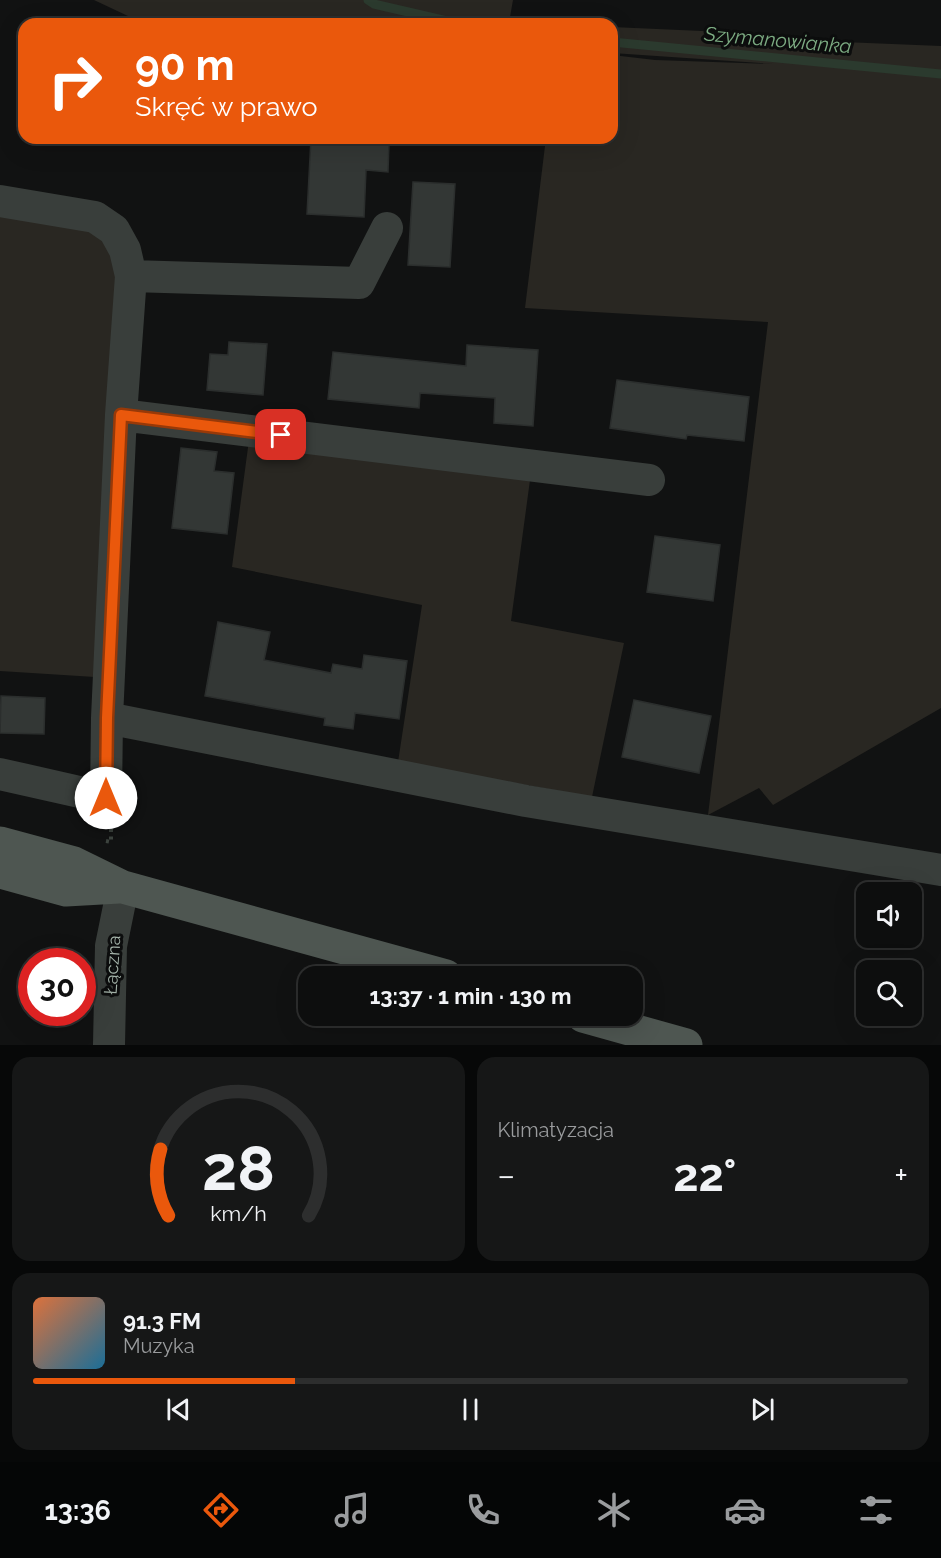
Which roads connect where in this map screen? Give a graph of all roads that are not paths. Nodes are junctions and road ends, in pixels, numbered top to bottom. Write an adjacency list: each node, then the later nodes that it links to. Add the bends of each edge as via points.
1 (0, 201): 3 (street, via 94,217 114,230 125,250)
2 (387, 228): 3 (street, via 359,283)
3 (131, 276): 4 (street)
4 (121, 415): 5 (street); 6 (street)
5 (649, 480)
6 (107, 718): 7 (street, via 106,798); 9 (street, via 526,801)
7 (0, 774)
8 (0, 843): 11 (main road, via 74,863)
9 (941, 870)
10 (0, 872): 11 (main road, via 66,890)
11 (123, 887): 12 (main road); 14 (street, Łączna, via 111,946)
12 (410, 966)
13 (619, 1026): 15 (main road)
14 (109, 1045)
15 (686, 1045)

